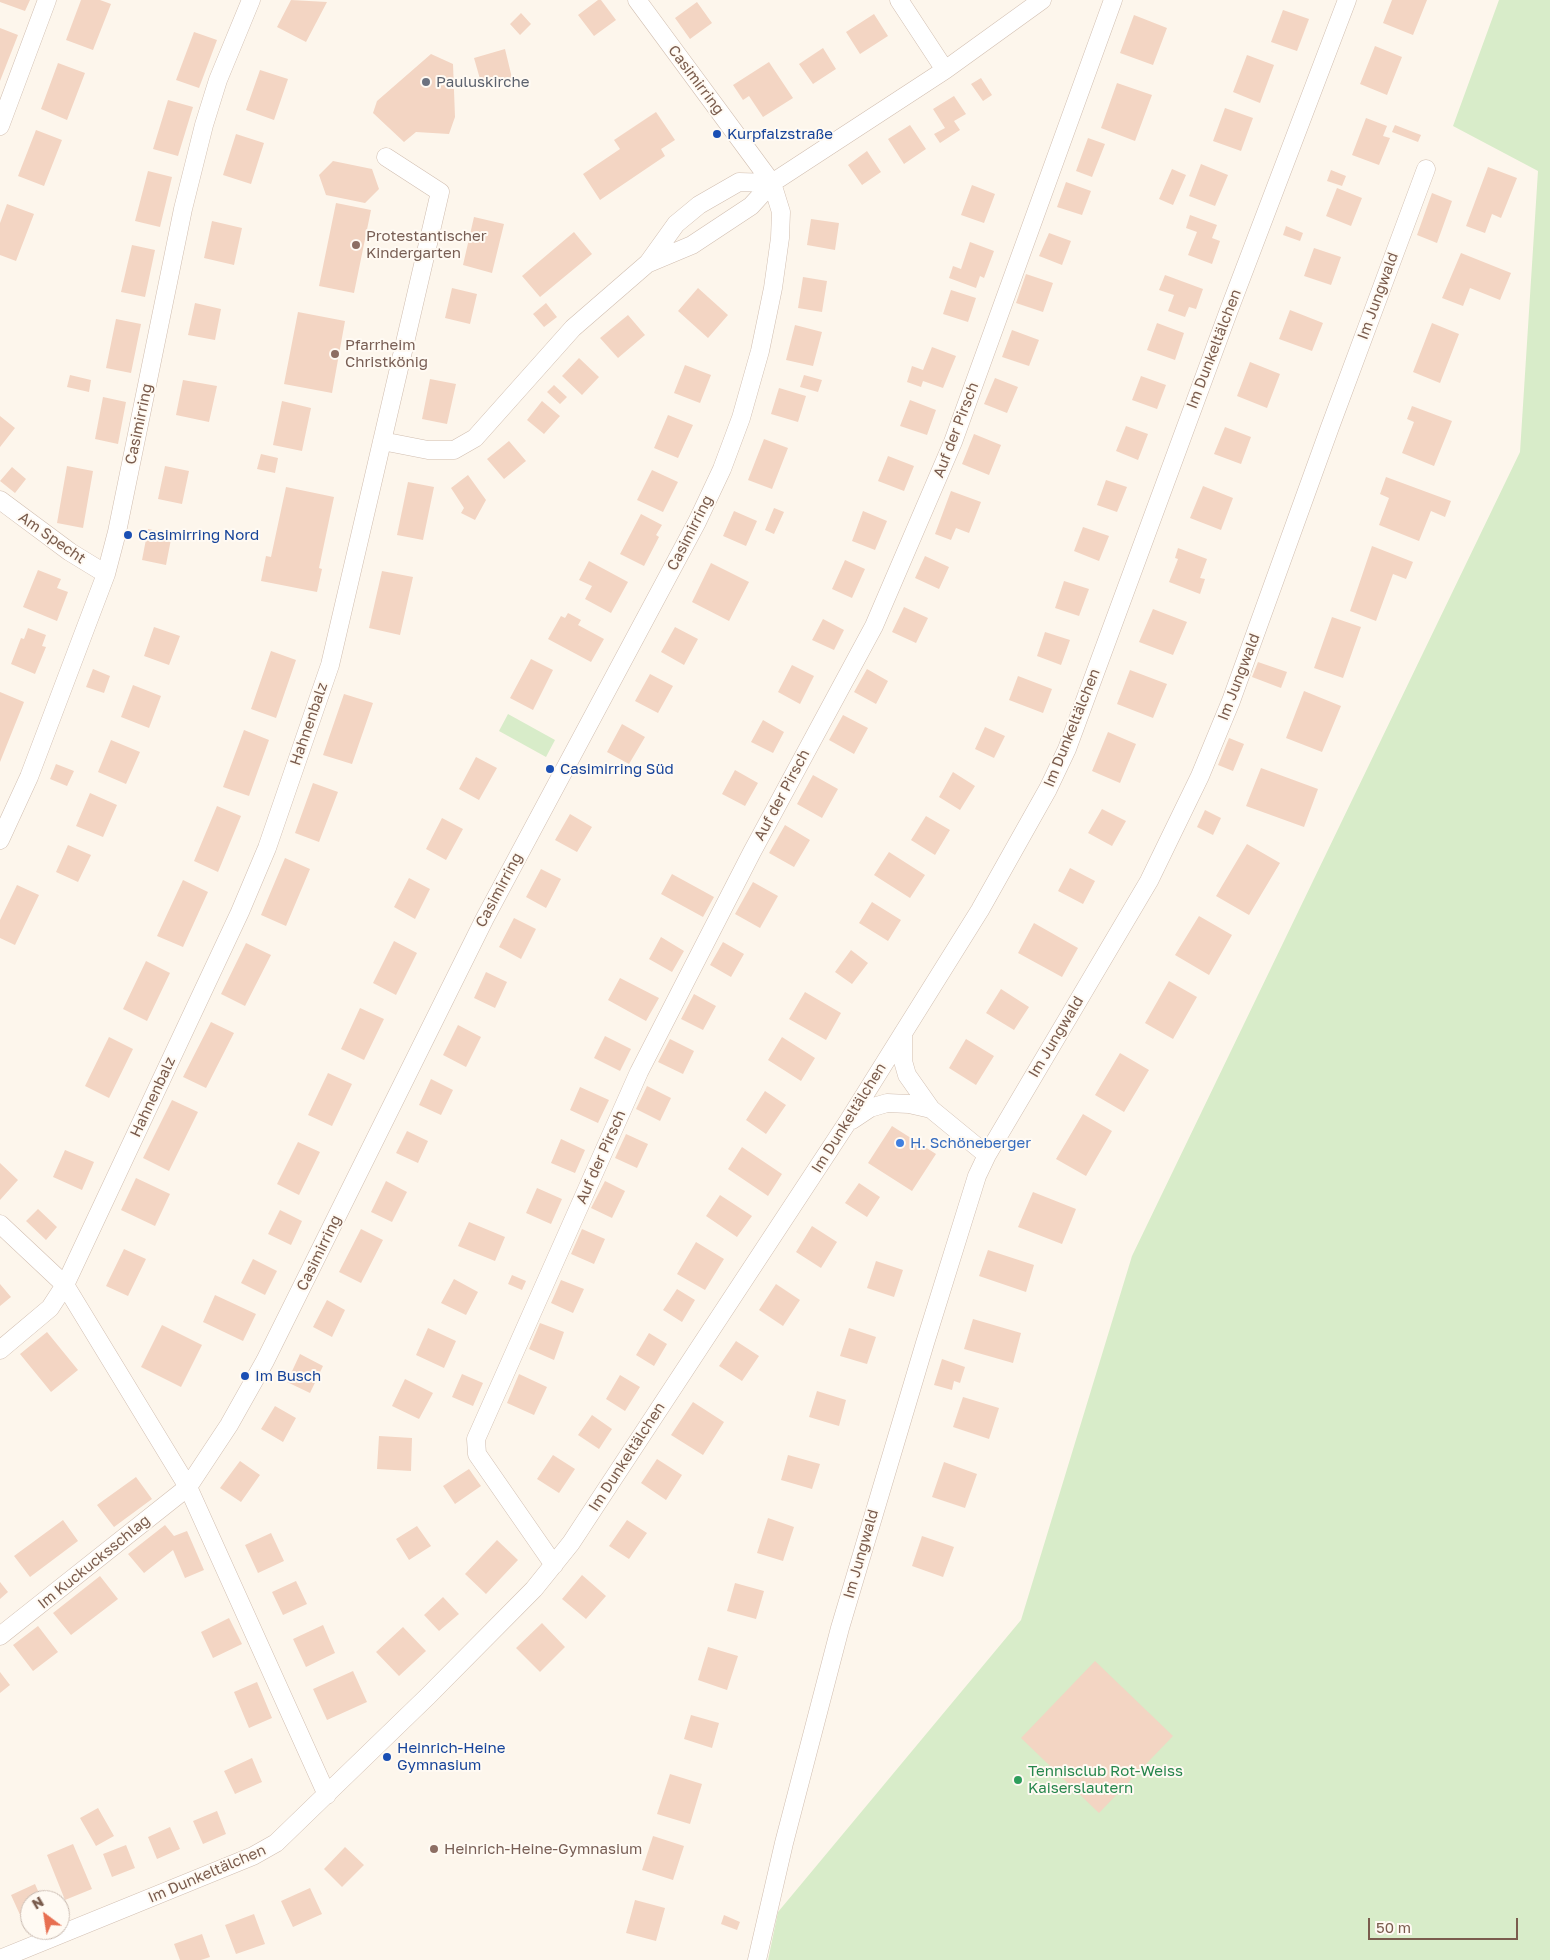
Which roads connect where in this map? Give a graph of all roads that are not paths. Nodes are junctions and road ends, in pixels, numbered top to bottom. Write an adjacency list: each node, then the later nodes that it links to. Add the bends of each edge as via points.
1 (47, 0): 9 (street)
2 (251, 0): 16 (street, Casimirring, via 218,80 183,209)
3 (637, 0): 12 (street, Casimirring)
4 (900, 0): 8 (street)
5 (1042, 0): 8 (street)
6 (1113, 0): 26 (street, Auf der Pirsch, via 954,442 874,626 752,852 639,1072 476,1440 477,1454)
7 (1347, 0): 18 (street, Im Dunkeltälchen, via 1067,749 1048,790 980,910)
8 (945, 70): 12 (street)
9 (0, 126)
10 (386, 157): 14 (street, Hahnenbalz, via 440,192)
11 (1426, 169): 21 (street, Im Jungwald, via 1231,701 1200,776 1149,881)
12 (772, 183): 13 (street, via 752,206 700,240); 13 (street, via 739,182 699,205 676,224); 25 (street, Casimirring, via 781,212 773,288 760,351 722,469 693,530 485,918 265,1361 229,1426)
13 (648, 263): 14 (street, via 573,328 475,438 454,450 428,450)
14 (382, 441): 23 (street, Hahnenbalz, via 330,665 267,848)
15 (0, 500): 16 (street, Am Specht, via 70,552)
16 (106, 574): 17 (street, Casimirring, via 29,777)
17 (0, 840)
18 (903, 1031): 19 (street, via 903,1061 908,1075); 20 (street, Im Dunkeltälchen)
19 (931, 1109): 20 (street, via 887,1103 870,1108); 21 (street)
20 (847, 1123): 26 (street, Im Dunkeltälchen, via 571,1543)
21 (987, 1155): 30 (street, Im Jungwald, via 977,1176 925,1343 840,1628)
22 (0, 1224): 23 (street)
23 (66, 1285): 24 (street, Hahnenbalz, via 50,1308); 25 (street)
24 (0, 1350)
25 (188, 1487): 27 (street, Im Kuckucksschlag); 28 (street)
26 (554, 1564): 28 (street, Im Dunkeltälchen, via 441,1683)
27 (0, 1636)
28 (327, 1795): 29 (street, Im Dunkeltälchen, via 276,1843 254,1856)
29 (0, 1959)
30 (757, 1960)

